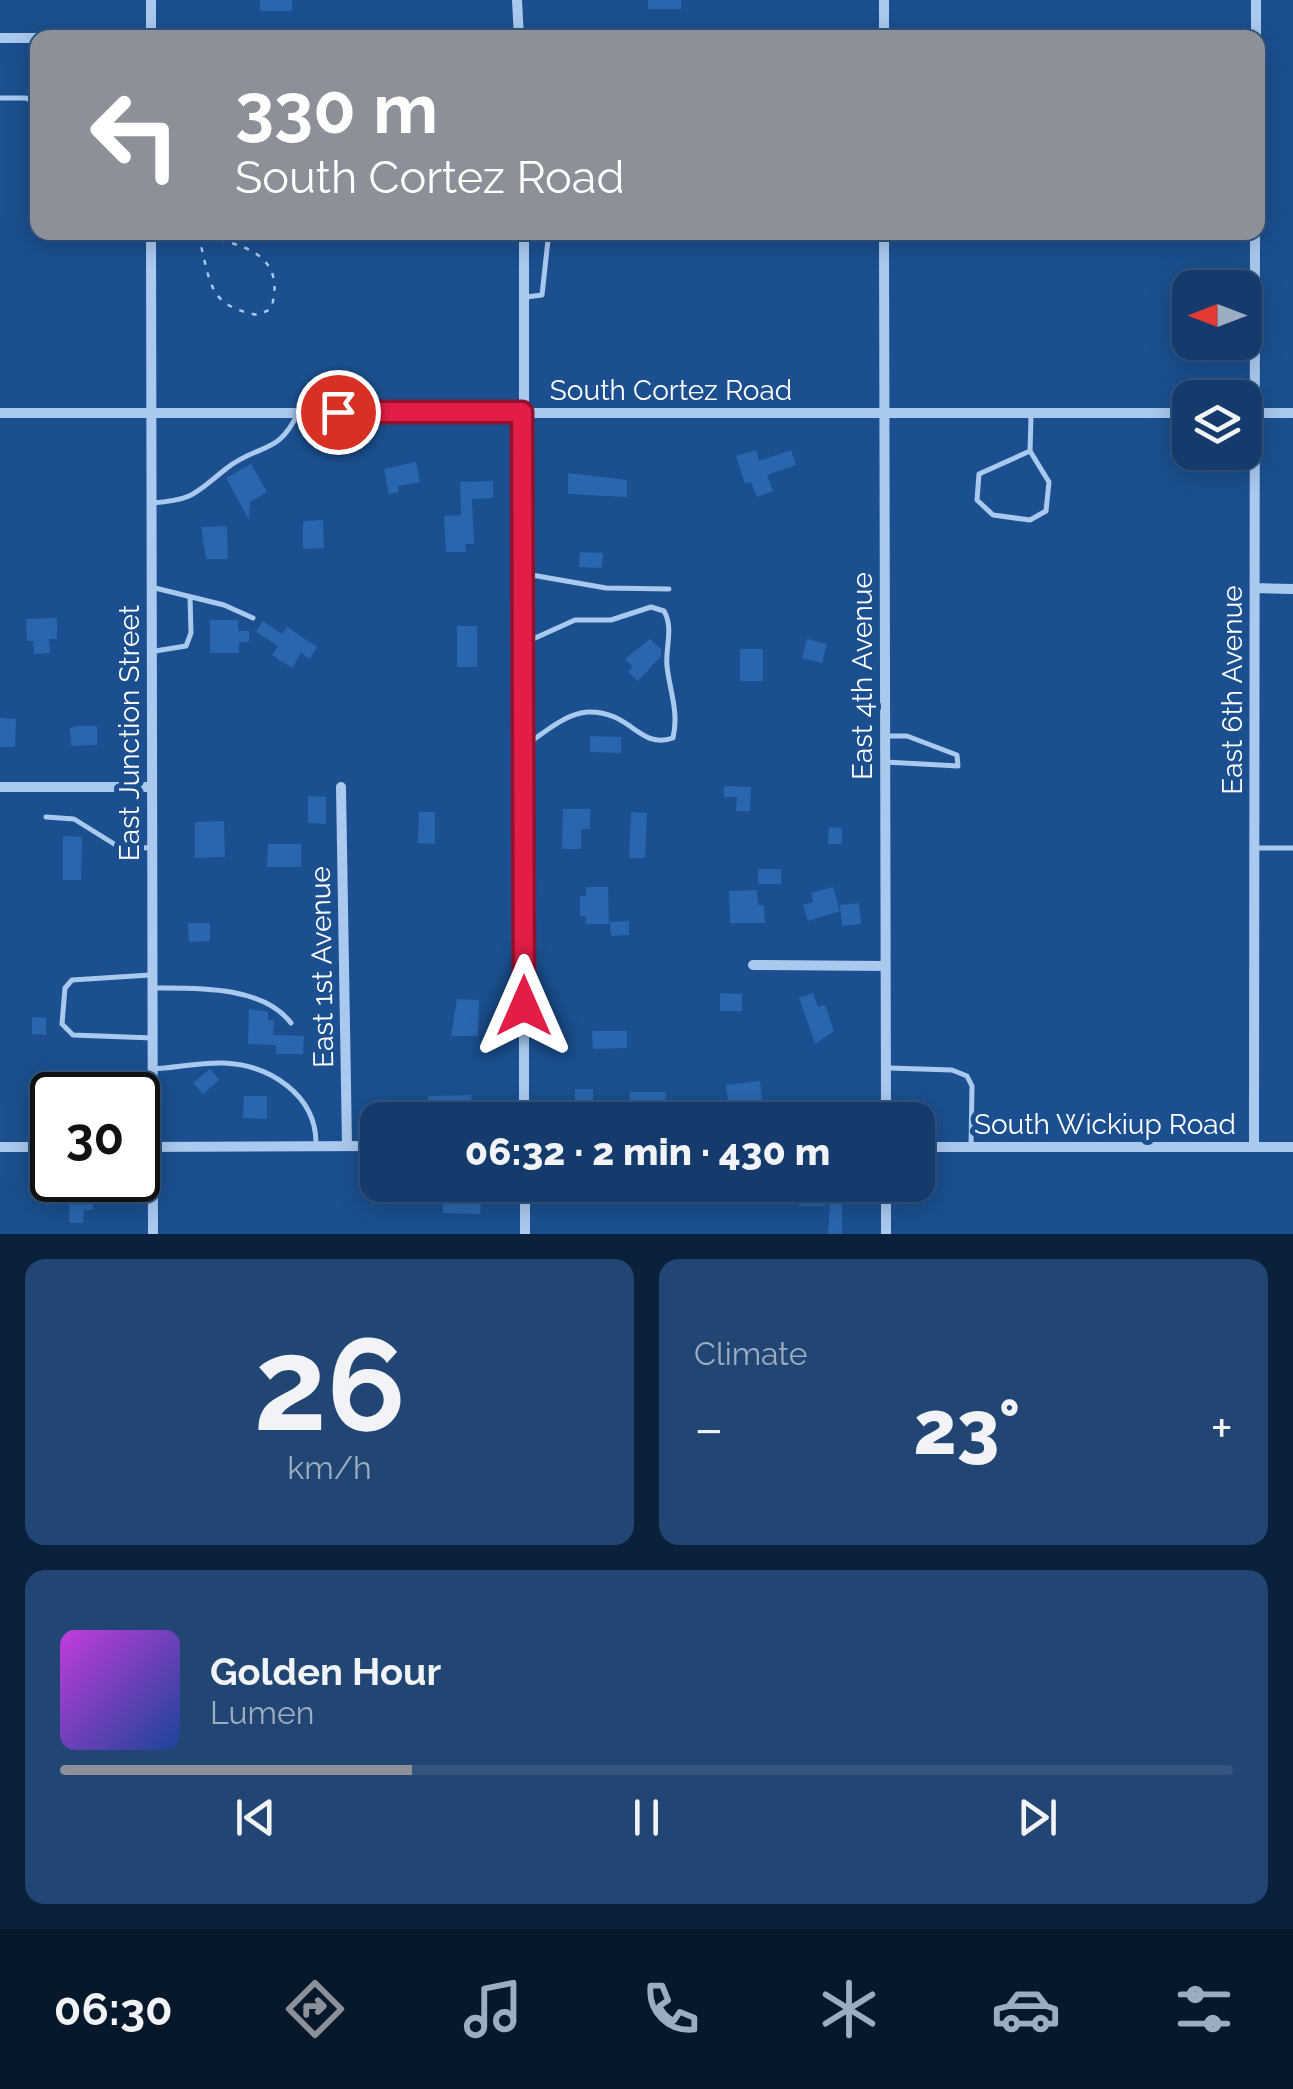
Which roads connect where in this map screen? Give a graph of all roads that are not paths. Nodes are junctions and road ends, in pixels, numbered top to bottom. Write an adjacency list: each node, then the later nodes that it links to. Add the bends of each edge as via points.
1 (150, 0): 5 (street)
2 (517, 0): 6 (street)
3 (884, 0): 7 (street)
4 (1256, 0): 8 (street)
5 (150, 30)
6 (519, 30)
7 (884, 30)
8 (1256, 30)
9 (0, 38): 10 (street)
10 (30, 38)
11 (0, 98): 12 (lane)
12 (30, 100)
13 (151, 240): 25 (street, East Junction Street)
14 (524, 240): 18 (street)
15 (548, 240): 18 (lane, via 542,295)
16 (884, 240): 22 (street, East 4th Avenue)
17 (1256, 240): 19 (street, East 6th Avenue)
18 (523, 297): 21 (street)
19 (1251, 380)
20 (298, 412): 21 (street, South Cortez Road); 25 (street, South Cortez Road); 31 (lane, via 283,440 226,469 199,494)
21 (522, 412): 22 (street, South Cortez Road); 32 (street)
22 (884, 412): 23 (street, South Cortez Road); 41 (street, East 4th Avenue)
23 (1031, 412): 26 (street, South Cortez Road); 29 (lane)
24 (0, 413): 25 (street, South Cortez Road)
25 (152, 413): 31 (street, East Junction Street)
26 (1172, 413)
27 (1262, 413): 28 (street)
28 (1293, 413)
29 (1030, 451): 29 (lane, via 1047,472 1046,510 1030,520 994,514 977,500 980,474)
30 (1251, 470): 34 (street, East 6th Avenue)
31 (152, 503): 33 (street, East Junction Street)
32 (522, 574): 35 (lane, via 606,588); 39 (street)
33 (152, 588): 37 (lane); 40 (street, East Junction Street)
34 (1254, 588): 36 (street); 49 (street, East 6th Avenue)
35 (669, 589)
36 (1293, 589)
37 (190, 597): 38 (lane); 40 (lane, via 186,646)
38 (254, 618)
39 (523, 643): 42 (street); 42 (lane, via 575,620 611,620 651,607 664,611 677,710 674,738 663,742 650,741 624,718 586,712)
40 (152, 651): 45 (street, East Junction Street)
41 (885, 736): 43 (street, East 4th Avenue); 43 (lane, via 907,736 957,755 958,766)
42 (524, 747): 59 (street)
43 (885, 762): 52 (street, East 4th Avenue)
44 (0, 787): 45 (street)
45 (152, 787): 48 (street, East Junction Street)
46 (342, 787): 62 (street, East 1st Avenue)
47 (46, 817): 48 (lane, via 74,818 119,847)
48 (152, 848): 53 (street, East Junction Street)
49 (1254, 848): 50 (lane); 69 (street, East 6th Avenue)
50 (1293, 848)
51 (753, 965): 52 (street)
52 (886, 966): 57 (street, East 4th Avenue)
53 (152, 974): 54 (street, East Junction Street); 56 (lane, via 72,980 64,988 62,1024 73,1035)
54 (152, 988): 55 (lane, via 240,995 270,1004); 56 (street, East Junction Street)
55 (290, 1023)
56 (152, 1038): 58 (street, East Junction Street)
57 (886, 1068): 60 (street, East 4th Avenue); 65 (lane, via 967,1076)
58 (152, 1069): 61 (lane, via 223,1063 265,1072 286,1084 313,1116)
59 (524, 1102)
60 (886, 1102)
61 (316, 1146): 62 (street); 68 (street)
62 (347, 1146): 63 (street)
63 (360, 1146)
64 (935, 1146): 65 (street, South Wickiup Road)
65 (972, 1146): 69 (street, South Wickiup Road)
66 (0, 1147): 67 (street)
67 (30, 1147)
68 (160, 1147)
69 (1254, 1147): 70 (street, South Wickiup Road)
70 (1293, 1147)
71 (152, 1202): 74 (street, East Junction Street)
72 (525, 1202): 75 (street)
73 (886, 1202): 76 (street)
74 (152, 1234)
75 (525, 1234)
76 (886, 1234)

